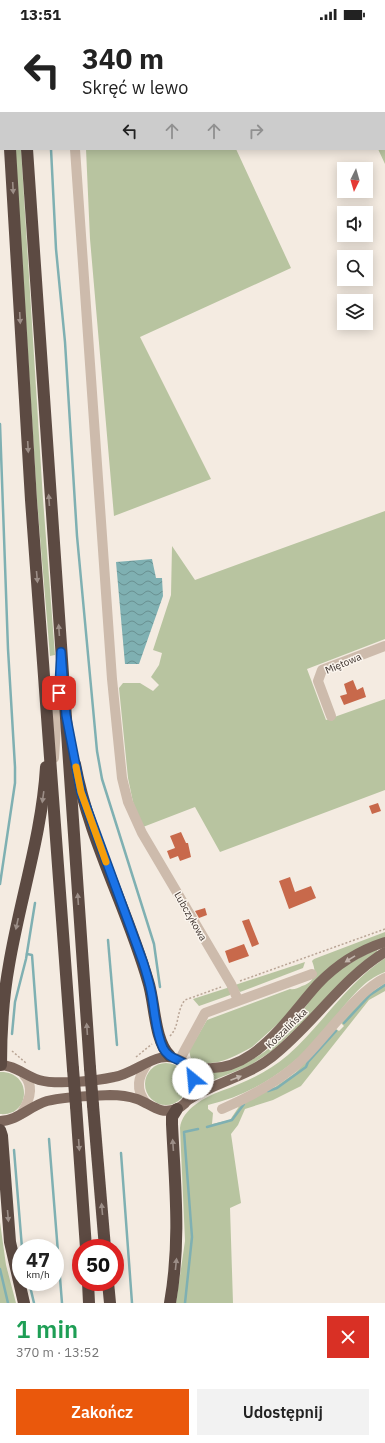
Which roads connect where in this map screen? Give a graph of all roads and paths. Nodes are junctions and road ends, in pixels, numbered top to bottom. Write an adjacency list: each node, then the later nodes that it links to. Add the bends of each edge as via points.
1 (10, 150): 6 (highway, one-way to 6, via 31,500 44,660)
2 (26, 150): 6 (highway, one-way to 2, via 61,652)
3 (76, 150): 12 (street, Lubczykowa, via 112,680 122,778 128,802 142,833)
4 (385, 646): 5 (street, Miętowa, via 322,670 318,680)
5 (331, 716)
6 (57, 717): 14 (highway, via 81,792 143,962); 15 (highway, one-way to 15, via 9,965 2,1009); 29 (highway, one-way to 29, bridge, via 53,778); 30 (highway, one-way to 6, bridge, via 70,777)
7 (385, 929): 12 (path)
8 (385, 942): 17 (main road, Koszalińska, one-way to 17, via 362,952 334,970 281,1029 256,1052 240,1061 220,1067 205,1068)
9 (385, 952): 22 (main road, Koszalińska, one-way to 9, via 202,1091 251,1071 271,1058 360,970)
10 (312, 974): 13 (street)
11 (385, 978): 25 (street, via 368,989 288,1073)
12 (231, 984): 13 (street, Lubczykowa); 14 (path, via 185,1000 176,1027 169,1037)
13 (238, 1000): 17 (street, via 205,1013)
14 (160, 1041): 16 (path, via 148,1046); 17 (highway, via 165,1052)
15 (1, 1050): 19 (highway); 20 (path, via 13,1052)
16 (132, 1060)
17 (179, 1060): 18 (main road, via 156,1058); 22 (main road, via 190,1069 193,1079)
18 (147, 1064): 21 (main road, via 131,1073 107,1079 50,1082); 23 (street, via 138,1085)
19 (0, 1065): 21 (main road, via 12,1067)
20 (32, 1066)
21 (24, 1075): 26 (street, via 29,1081 30,1092)
22 (188, 1100): 24 (main road)
23 (146, 1103): 24 (main road, via 160,1111); 26 (main road, via 121,1095 66,1098 38,1104)
24 (177, 1109): 36 (highway, one-way to 24, via 177,1258 172,1124 172,1117)
25 (222, 1109)
26 (21, 1114): 27 (main road, via 11,1120)
27 (0, 1120)
28 (0, 1130): 33 (highway, one-way to 33, via 10,1242)
29 (85, 1239)
30 (104, 1239)
31 (88, 1291): 34 (highway)
32 (109, 1291): 35 (highway)
33 (24, 1303)
34 (89, 1303)
35 (110, 1303)
36 (170, 1303)

